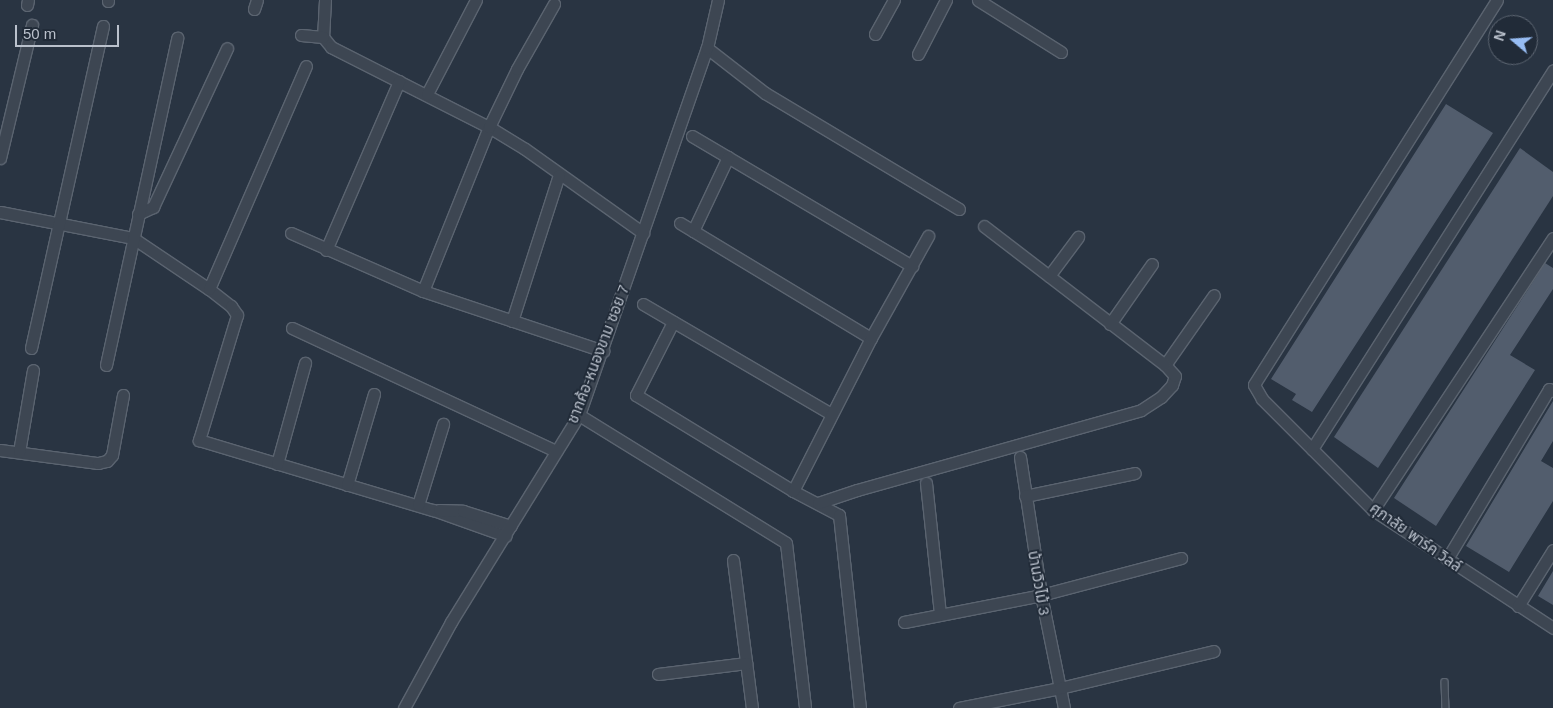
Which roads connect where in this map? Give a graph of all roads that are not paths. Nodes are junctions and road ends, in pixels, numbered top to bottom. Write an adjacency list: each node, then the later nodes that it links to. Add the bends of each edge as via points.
1 (325, 0): 13 (street)
2 (476, 0): 22 (street)
3 (718, 0): 16 (street, ชากค้อ-หนองขาม ซอย 7)
4 (894, 0): 11 (street)
5 (946, 0): 18 (street)
6 (978, 0): 17 (street)
7 (1497, 0): 66 (street, ศุภาลัย พาร์ค วิลล์, via 1254,385 1262,399)
8 (554, 4): 23 (street)
9 (32, 26): 26 (street)
10 (103, 26): 32 (street)
11 (875, 34)
12 (301, 35): 13 (street)
13 (323, 37): 21 (street, via 331,46)
14 (177, 38): 30 (street)
15 (227, 48): 30 (street, via 153,207)
16 (707, 48): 28 (street, via 765,93); 36 (street, ชากค้อ-หนองขาม ซอย 7)
17 (1060, 52)
18 (918, 54)
19 (306, 66): 45 (street)
20 (1553, 70): 66 (street)
21 (399, 81): 22 (street); 41 (street)
22 (427, 94): 23 (street)
23 (489, 127): 27 (street); 46 (street)
24 (692, 136): 25 (street)
25 (728, 157): 34 (street); 43 (street)
26 (0, 158)
27 (559, 175): 36 (street); 49 (street)
28 (959, 209)
29 (0, 212): 32 (street)
30 (138, 214): 39 (street)
31 (680, 222): 34 (street)
32 (60, 225): 39 (street); 54 (street)
33 (984, 226): 44 (street)
34 (693, 231): 53 (street)
35 (291, 233): 41 (street)
36 (643, 233): 55 (street, ชากค้อ-หนองขาม ซอย 7)
37 (928, 236): 43 (street)
38 (1078, 236): 44 (street)
39 (133, 238): 45 (street); 57 (street)
40 (1553, 238): 79 (street)
41 (326, 250): 46 (street)
42 (1152, 264): 51 (street)
43 (912, 266): 53 (street)
44 (1049, 276): 51 (street)
45 (209, 288): 71 (street, via 237,315 199,440)
46 (423, 291): 49 (street)
47 (1214, 295): 58 (street)
48 (642, 304): 50 (street)
49 (512, 320): 55 (street)
50 (673, 322): 63 (street); 75 (street, via 636,395)
51 (1110, 324): 58 (street)
52 (292, 328): 68 (street)
53 (871, 338): 63 (street)
54 (31, 348)
55 (603, 351): 64 (street, ชากค้อ-หนองขาม ซอย 7)
56 (305, 362): 71 (street)
57 (106, 365)
58 (1165, 365): 77 (street, via 1173,372 1175,380 1161,397 1141,410 857,490)
59 (33, 370): 69 (street)
60 (1553, 391): 83 (street, via 1549,389)
61 (374, 394): 74 (street)
62 (123, 395): 69 (street, via 112,455 108,461 98,463)
63 (831, 414): 75 (street)
64 (578, 415): 68 (street, ชากค้อ-หนองขาม ซอย 7); 97 (street, via 786,543)
65 (443, 424): 78 (street)
66 (1312, 449): 79 (street, ศุภาลัย พาร์ค วิลล์)
67 (0, 450): 69 (street)
68 (556, 451): 80 (street, ชากค้อ-หนองขาม ซอย 7)
69 (19, 452)
70 (1020, 457): 76 (street, บ้านวิวไม้ 3)
71 (277, 464): 74 (street)
72 (1135, 473): 76 (street)
73 (926, 483): 87 (street)
74 (347, 485): 78 (street)
75 (793, 491): 77 (street)
76 (1025, 496): 85 (street, บ้านวิวไม้ 3)
77 (818, 504): 98 (street, via 839,514)
78 (418, 505): 80 (street, via 460,522)
79 (1374, 510): 83 (street, ศุภาลัย พาร์ค วิลล์)
80 (508, 531): 95 (street, ชากค้อ-หนองขาม ซอย 7, via 451,622)
81 (1553, 550): 86 (street)
82 (1181, 558): 85 (street)
83 (1447, 559): 86 (street, ศุภาลัย พาร์ค วิลล์)
84 (733, 560): 91 (street)
85 (1041, 595): 87 (street); 94 (street, บ้านวิวไม้ 3)
86 (1518, 606): 89 (street, ศุภาลัย พาร์ค วิลล์)
87 (940, 614): 88 (street)
88 (904, 622)
89 (1553, 628)
90 (1214, 651): 94 (street)
91 (746, 663): 92 (street); 96 (street)
92 (658, 674)
93 (1445, 682): 101 (lane)
94 (1060, 688): 99 (street); 100 (street, บ้านวิวไม้ 3)
95 (404, 708)
96 (752, 708)
97 (805, 708)
98 (860, 708)
99 (959, 708)
100 (1064, 708)
101 (1446, 708)

